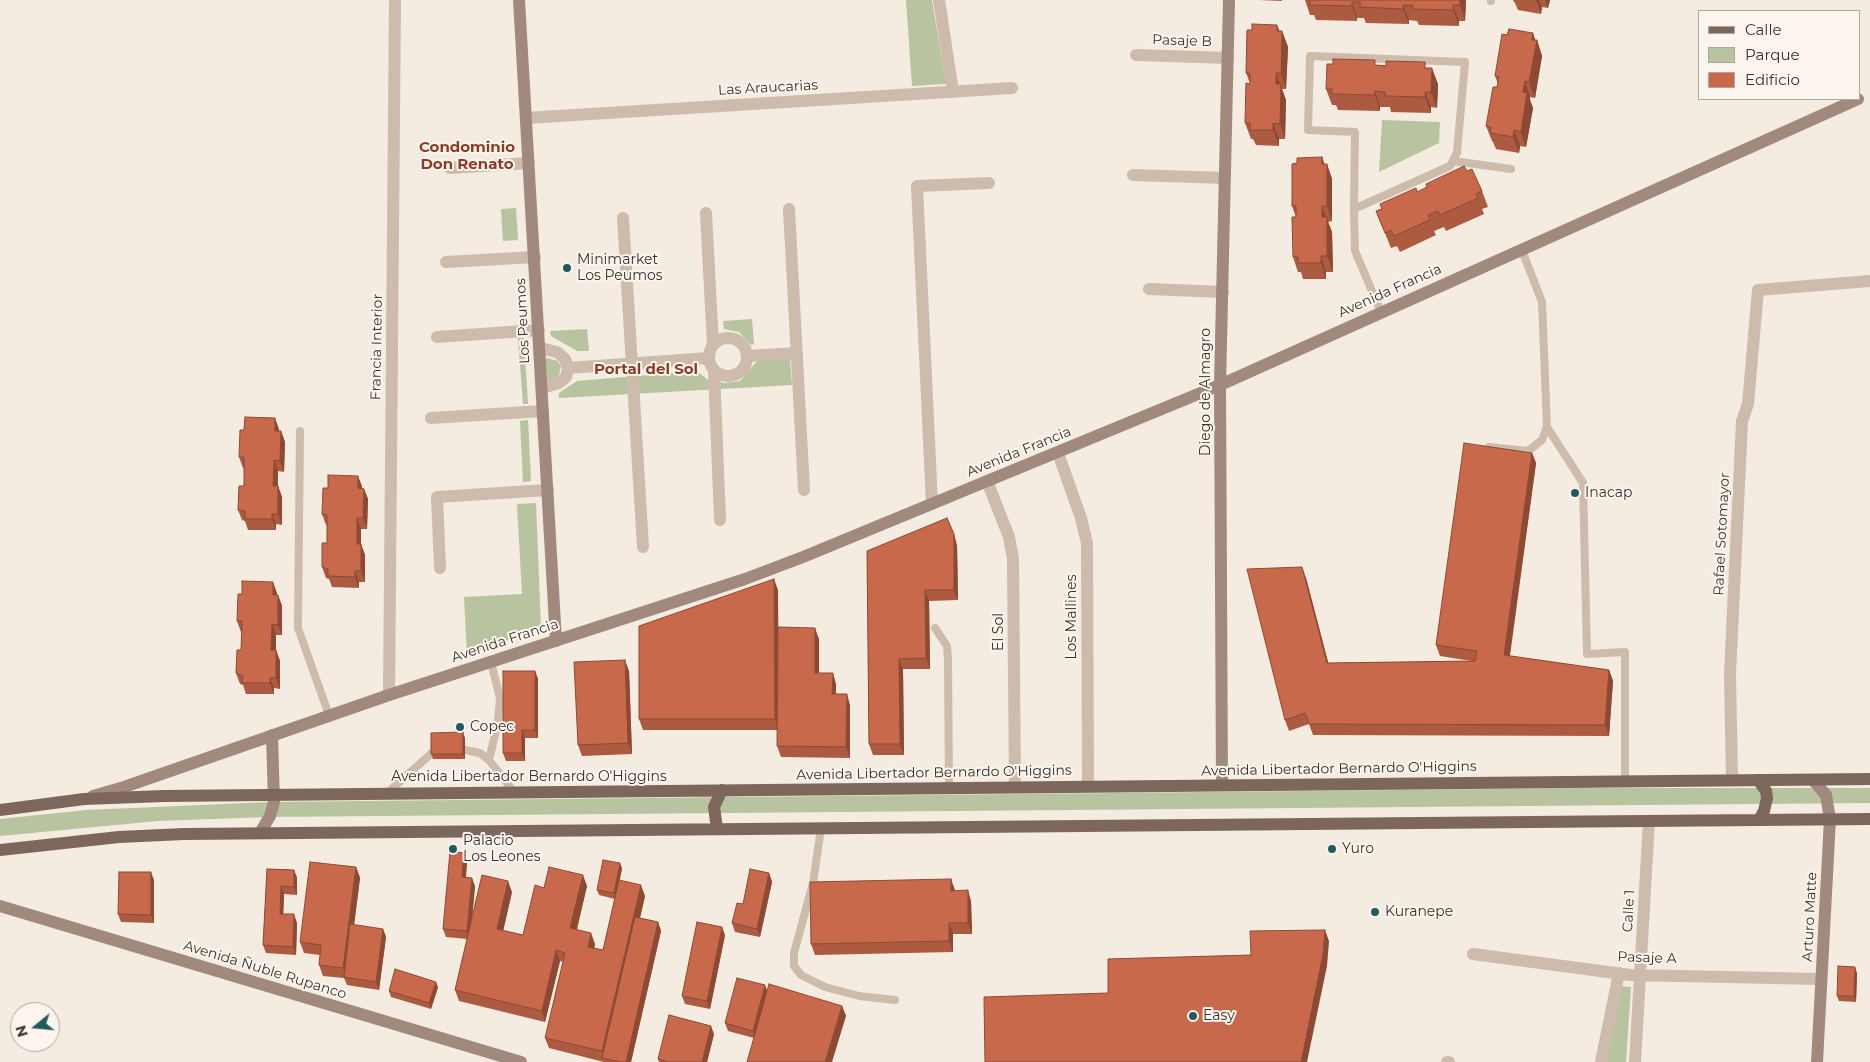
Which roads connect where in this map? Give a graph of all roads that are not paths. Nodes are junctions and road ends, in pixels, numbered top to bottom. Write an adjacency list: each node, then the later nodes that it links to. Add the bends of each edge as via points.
1 (395, 0): 56 (street, Francia Interior)
2 (519, 0): 10 (street, Los Peumos)
3 (939, 0): 8 (street)
4 (1229, 0): 6 (street, Diego de Almagro)
5 (1136, 55): 6 (street, Pasaje B)
6 (1228, 58): 16 (street, Diego de Almagro)
7 (1012, 88): 8 (street, Las Araucarias)
8 (953, 92): 10 (street, Las Araucarias)
9 (1856, 100): 22 (street, Avenida Francia)
10 (526, 118): 12 (street, Los Peumos)
11 (1453, 161): 14 (lane); 19 (lane, via 1450,166); 19 (lane, via 1458,153 1465,62 1310,56 1308,130 1355,132)
12 (529, 163): 13 (street); 23 (street, Los Peumos)
13 (450, 168)
14 (1510, 169)
15 (1133, 175): 16 (street)
16 (1225, 178): 27 (street, Diego de Almagro)
17 (989, 183): 49 (street, via 917,186)
18 (789, 209): 33 (street)
19 (1354, 209): 28 (lane, via 1355,251)
20 (706, 213): 32 (street)
21 (623, 218): 35 (street)
22 (1521, 248): 28 (street, Avenida Francia); 42 (lane, via 1542,302)
23 (535, 257): 24 (street); 29 (street, Los Peumos)
24 (446, 262)
25 (1870, 281): 63 (street, Rafael Sotomayor, via 1758,290 1748,404 1742,421 1730,674)
26 (1149, 289): 27 (street)
27 (1222, 292): 38 (street, Diego de Almagro)
28 (1381, 312): 38 (street, Avenida Francia)
29 (539, 330): 30 (street); 31 (street, Los Peumos)
30 (437, 337)
31 (540, 348): 36 (street, via 557,352 565,359); 39 (street, Los Peumos)
32 (711, 352): 34 (street, via 722,339 734,338 744,345); 35 (street); 37 (street)
33 (797, 353): 34 (street); 48 (street)
34 (748, 356): 37 (street, via 745,368 736,375 724,376)
35 (632, 363): 36 (street); 51 (street)
36 (568, 368): 39 (street, via 566,377 559,383)
37 (714, 370): 50 (street)
38 (1220, 385): 45 (street, Avenida Francia); 67 (street, Diego de Almagro)
39 (542, 388): 40 (street, Los Peumos)
40 (543, 411): 41 (street); 47 (street, Los Peumos)
41 (431, 418)
42 (1546, 428): 44 (lane, via 1542,440 1528,451); 66 (lane, via 1583,483 1587,654 1626,652)
43 (300, 431): 57 (lane, via 298,628)
44 (1486, 446)
45 (1058, 453): 46 (street, Avenida Francia); 68 (street, Los Mallines, via 1082,518 1087,543)
46 (987, 482): 49 (street, Avenida Francia); 69 (street, El Sol, via 1009,537 1013,559)
47 (548, 490): 52 (street, via 437,497); 54 (street, Los Peumos)
48 (804, 490)
49 (932, 504): 54 (street, Avenida Francia, via 745,579)
50 (720, 520)
51 (643, 547)
52 (440, 568)
53 (935, 628): 70 (lane, via 946,646 948,661)
54 (556, 640): 55 (street, Avenida Francia)
55 (491, 662): 56 (street, Avenida Francia); 61 (lane, via 500,698)
56 (389, 695): 57 (street, Avenida Francia)
57 (329, 715): 58 (street, Avenida Francia)
58 (272, 735): 74 (street); 75 (street, Avenida Francia)
59 (465, 750): 61 (lane, via 480,753)
60 (433, 752): 73 (lane)
61 (489, 760): 72 (lane)
62 (1870, 779): 65 (main road, Avenida Libertador Bernardo O'Higgins)
63 (1732, 780): 64 (main road, Avenida Libertador Bernardo O'Higgins); 66 (main road, Avenida Libertador Bernardo O'Higgins)
64 (1758, 780): 65 (main road, Avenida Libertador Bernardo O'Higgins); 79 (main road, via 1767,798)
65 (1813, 780): 77 (street, Arturo Matte, via 1826,795)
66 (1625, 781): 67 (main road, Avenida Libertador Bernardo O'Higgins)
67 (1222, 785): 68 (main road, Avenida Libertador Bernardo O'Higgins)
68 (1088, 786): 69 (main road, Avenida Libertador Bernardo O'Higgins)
69 (1015, 787): 70 (main road, Avenida Libertador Bernardo O'Higgins)
70 (950, 788): 71 (main road, Avenida Libertador Bernardo O'Higgins)
71 (722, 790): 72 (main road, Avenida Libertador Bernardo O'Higgins); 82 (main road, via 714,807)
72 (514, 792): 73 (main road, Avenida Libertador Bernardo O'Higgins)
73 (387, 793): 74 (main road, Avenida Libertador Bernardo O'Higgins)
74 (275, 794): 75 (main road, Avenida Libertador Bernardo O'Higgins); 83 (street, via 270,816)
75 (84, 799): 76 (main road, Avenida Libertador Bernardo O'Higgins)
76 (0, 810)
77 (1830, 819): 78 (main road); 79 (main road); 91 (street, Arturo Matte)
78 (1870, 819)
79 (1758, 820): 80 (main road)
80 (1649, 821): 81 (main road); 90 (street, Calle 1)
81 (821, 828): 82 (main road); 85 (lane)
82 (717, 829): 83 (main road)
83 (260, 833): 84 (main road, via 119,837)
84 (0, 850)
85 (813, 883): 86 (lane); 92 (lane, via 794,953 794,966 801,975 825,987 859,996)
86 (823, 883)
87 (0, 906): 93 (street, Avenida Ñuble Rupanco)
88 (1473, 954): 89 (street, Pasaje A)
89 (1619, 973): 90 (street, Pasaje A); 94 (street)
90 (1640, 974): 91 (street, Pasaje A); 95 (street, Calle 1)
91 (1821, 979): 96 (street, Arturo Matte)
92 (896, 1000)
93 (521, 1062)
94 (1601, 1062)
95 (1635, 1062)
96 (1817, 1062)

